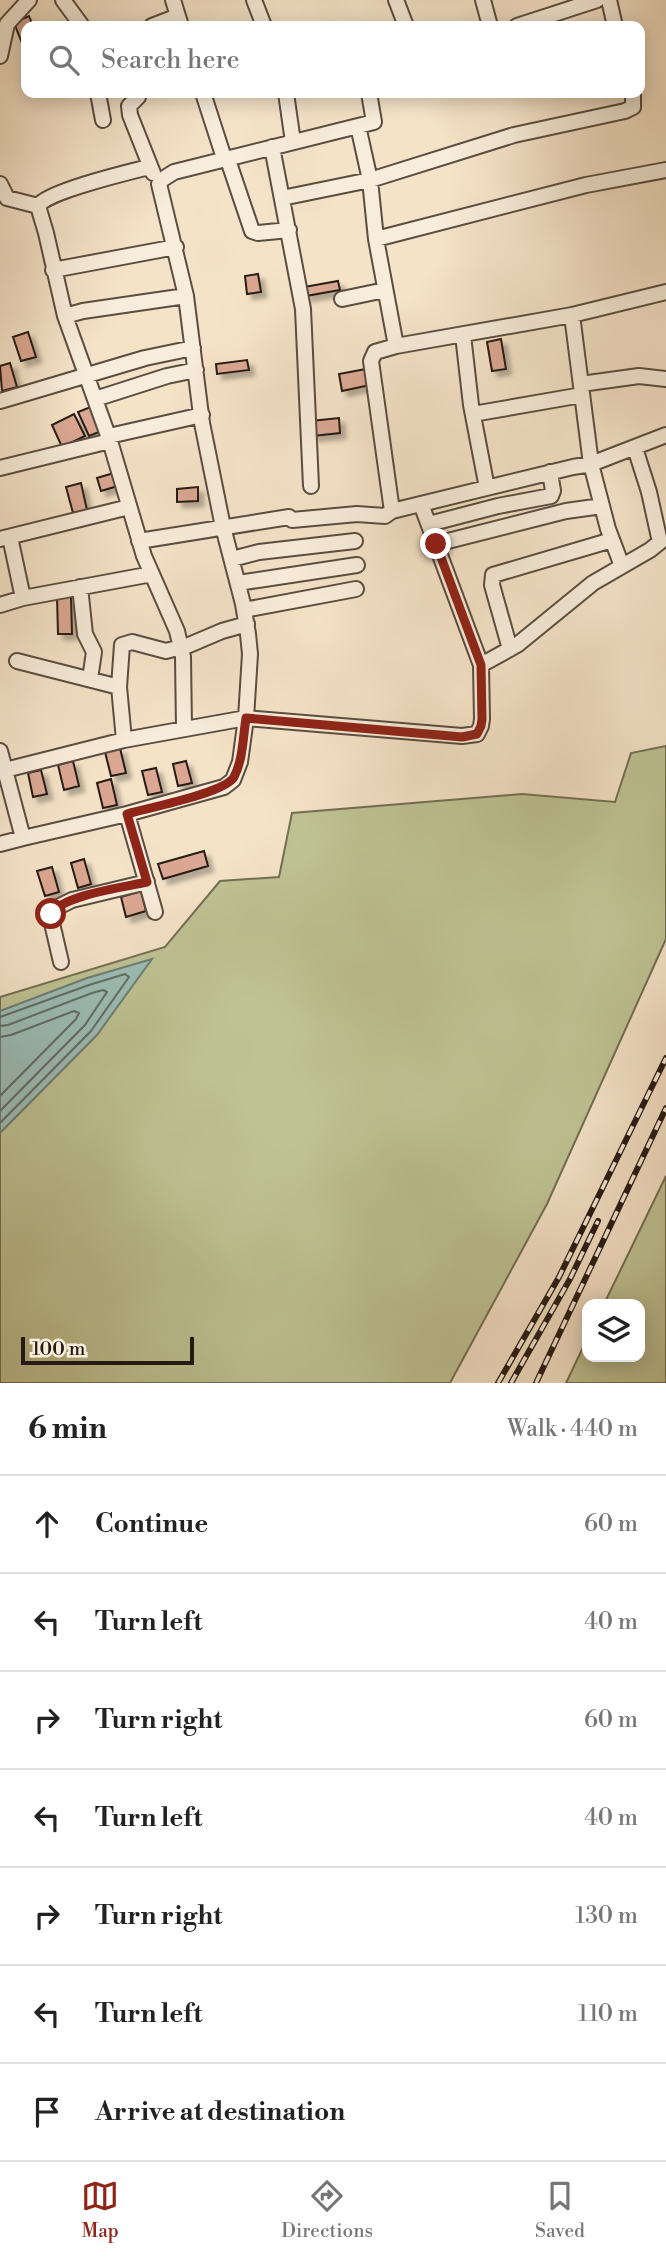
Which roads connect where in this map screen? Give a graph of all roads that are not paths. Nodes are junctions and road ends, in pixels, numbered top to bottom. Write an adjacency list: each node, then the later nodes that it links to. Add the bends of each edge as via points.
1 (29, 0): 16 (street, via 7,24)
2 (63, 0): 9 (street)
3 (173, 0): 10 (street)
4 (254, 0): 11 (street)
5 (396, 0): 12 (street)
6 (483, 0): 13 (street)
7 (597, 0): 14 (street)
8 (609, 0): 15 (street)
9 (78, 21)
10 (179, 21)
11 (262, 21)
12 (404, 21)
13 (489, 21)
14 (532, 21)
15 (614, 21)
16 (0, 55)
17 (99, 98): 23 (street)
18 (136, 98): 28 (street, via 129,109)
19 (205, 98): 27 (street)
20 (287, 98): 25 (street)
21 (370, 98): 24 (street, via 374,122)
22 (633, 98): 30 (street, via 633,107 625,111 514,135)
23 (103, 120)
24 (358, 126): 25 (street); 30 (street)
25 (293, 142): 26 (street)
26 (272, 147): 27 (street); 33 (street)
27 (226, 158): 31 (street, via 174,172); 35 (street, via 251,231)
28 (149, 167): 31 (street); 34 (street, via 50,197)
29 (666, 170): 36 (street, via 586,185)
30 (370, 180): 33 (street); 36 (street)
31 (160, 183): 37 (street)
32 (0, 184): 34 (street, via 8,198)
33 (282, 198): 35 (street)
34 (38, 206): 38 (street)
35 (289, 230): 62 (street, via 303,309)
36 (376, 239): 39 (street)
37 (176, 247): 38 (street); 41 (street)
38 (53, 270): 44 (street)
39 (385, 290): 42 (street); 46 (street)
40 (666, 292): 43 (street)
41 (186, 296): 44 (street); 47 (street)
42 (342, 299)
43 (572, 315): 45 (street); 51 (street)
44 (65, 316): 49 (street)
45 (463, 335): 46 (street); 54 (street)
46 (396, 346): 67 (street, via 375,352 371,366)
47 (193, 348): 48 (street); 49 (street)
48 (196, 370): 52 (street); 55 (street)
49 (87, 375): 52 (street); 53 (street)
50 (666, 379): 51 (street, via 639,376)
51 (581, 389): 54 (street); 59 (street)
52 (95, 399): 57 (street)
53 (0, 401)
54 (473, 414): 63 (street)
55 (202, 415): 57 (street); 69 (street)
56 (666, 435): 58 (street)
57 (110, 439): 60 (street); 66 (street)
58 (635, 448): 59 (street); 77 (street, via 660,541)
59 (591, 464): 61 (street); 65 (street)
60 (0, 468)
61 (550, 472): 63 (street); 68 (street, via 551,496)
62 (310, 486)
63 (486, 488): 64 (street)
64 (421, 504): 67 (street); 68 (street)
65 (602, 506): 71 (street); 74 (street)
66 (129, 507): 70 (street); 72 (street)
67 (392, 511): 69 (street, via 385,516 289,517)
68 (429, 524): 74 (street)
69 (223, 527): 72 (street); 75 (street)
70 (5, 538): 82 (street)
71 (612, 540): 77 (street); 86 (street, via 493,575)
72 (139, 541): 78 (street)
73 (355, 541): 75 (street)
74 (436, 544): 88 (street)
75 (232, 559): 79 (street)
76 (357, 565): 79 (street)
77 (622, 566): 86 (street, via 593,583)
78 (152, 574): 80 (street); 85 (street)
79 (238, 583): 84 (street)
80 (80, 587): 82 (street); 89 (street, via 85,634 94,652)
81 (356, 589): 84 (street)
82 (23, 598): 83 (street)
83 (0, 605)
84 (245, 617): 85 (street); 91 (street, via 250,654)
85 (181, 648): 90 (street, via 158,650 125,643); 92 (street)
86 (510, 649): 88 (street)
87 (16, 661): 89 (street)
88 (481, 665): 91 (street, via 481,726 472,736)
89 (90, 679): 90 (street)
90 (119, 687): 93 (street)
91 (246, 718): 92 (street); 96 (street, via 233,780 216,790)
92 (184, 728): 93 (street)
93 (124, 740): 95 (street)
94 (0, 751): 95 (street)
95 (5, 770): 97 (street)
96 (127, 814): 97 (street); 99 (street)
97 (23, 838): 98 (street)
98 (0, 844)
99 (147, 882): 100 (street); 101 (street, via 72,900 54,909 51,919)
100 (156, 912)
101 (61, 962)

